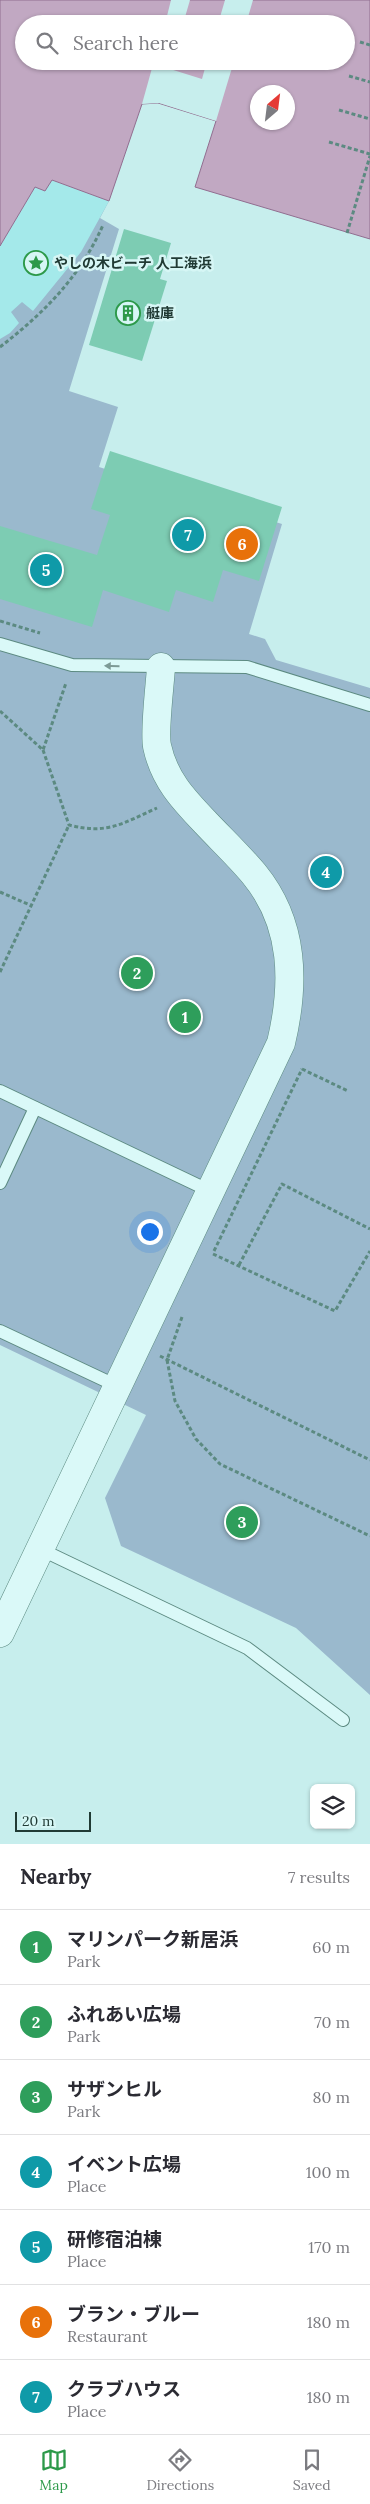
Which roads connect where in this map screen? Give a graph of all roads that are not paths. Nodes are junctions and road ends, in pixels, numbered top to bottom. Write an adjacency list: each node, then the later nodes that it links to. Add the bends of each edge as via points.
1 (0, 644): 2 (lane, one-way to 1, via 72,665)
2 (161, 667): 3 (lane, via 246,667); 7 (street, via 156,745 174,790 255,875 282,926 289,955 291,981 280,1043)
3 (370, 705)
4 (0, 1091): 5 (lane)
5 (35, 1108): 6 (lane); 7 (lane)
6 (0, 1183)
7 (210, 1190): 9 (street)
8 (0, 1331): 9 (lane)
9 (117, 1386): 10 (street)
10 (40, 1549): 11 (street); 12 (lane, via 247,1648)
11 (0, 1632)
12 (343, 1720)

